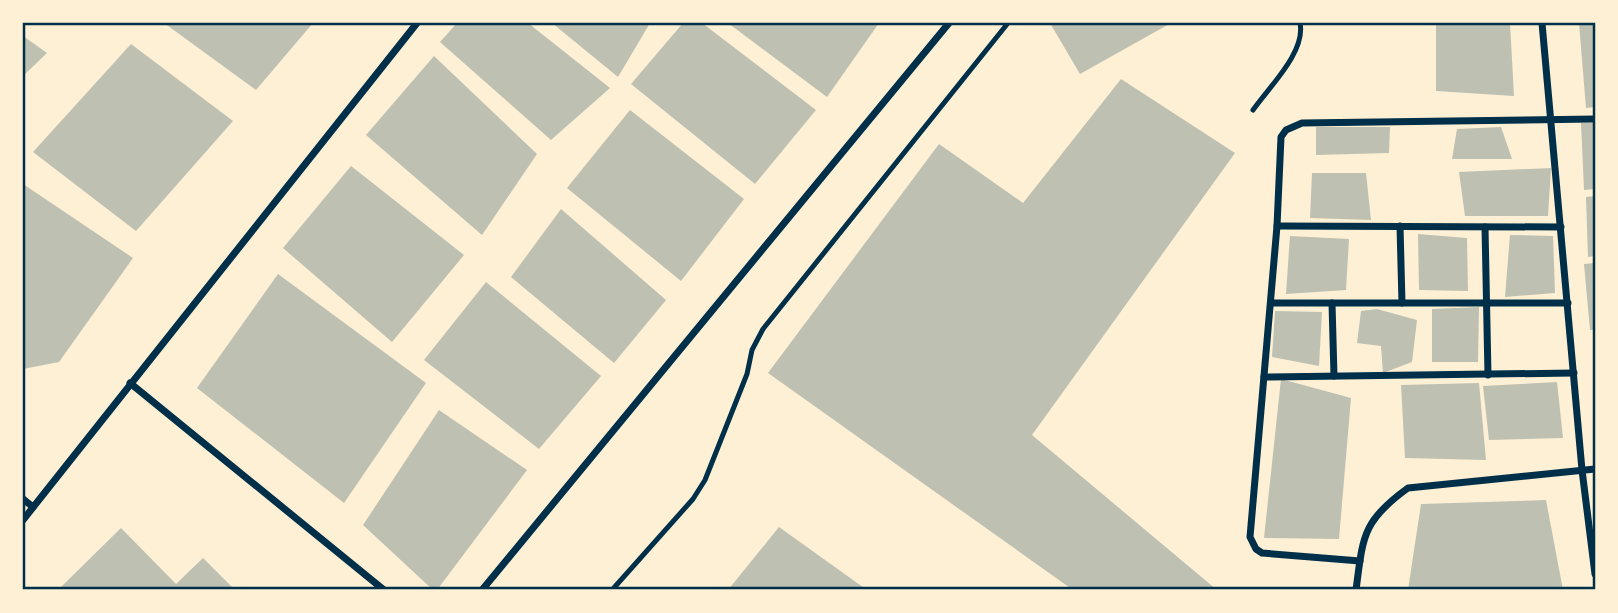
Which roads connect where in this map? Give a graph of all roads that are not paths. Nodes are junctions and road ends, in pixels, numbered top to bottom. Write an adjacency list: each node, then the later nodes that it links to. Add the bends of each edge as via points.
1 (417, 23): 22 (street)
2 (949, 23): 31 (street)
3 (1008, 23): 32 (lane, via 763,329 705,480)
4 (1300, 23): 6 (lane, via 1296,52)
5 (1542, 23): 8 (street)
6 (1252, 110)
7 (1595, 119): 8 (street)
8 (1552, 120): 9 (street, via 1302,123 1281,137); 12 (street)
9 (1277, 226): 10 (street); 13 (street)
10 (1400, 226): 11 (street); 15 (street)
11 (1485, 227): 12 (street); 16 (street)
12 (1561, 227): 17 (street)
13 (1270, 303): 14 (street); 21 (street)
14 (1332, 303): 15 (street); 20 (street)
15 (1402, 303): 16 (street)
16 (1486, 303): 17 (street); 19 (street)
17 (1568, 303): 18 (street)
18 (1574, 373): 19 (street); 24 (street)
19 (1488, 375): 20 (street)
20 (1334, 376): 21 (street)
21 (1264, 377): 28 (street, via 1252,543 1262,553)
22 (130, 383): 26 (street); 30 (street)
23 (1595, 469): 24 (street)
24 (1582, 470): 28 (street, via 1408,488 1383,506 1366,531); 29 (street)
25 (23, 499): 26 (street)
26 (33, 507): 27 (street)
27 (23, 520)
28 (1360, 561): 33 (street)
29 (1595, 574)
30 (384, 590)
31 (482, 590)
32 (612, 590)
33 (1356, 590)

